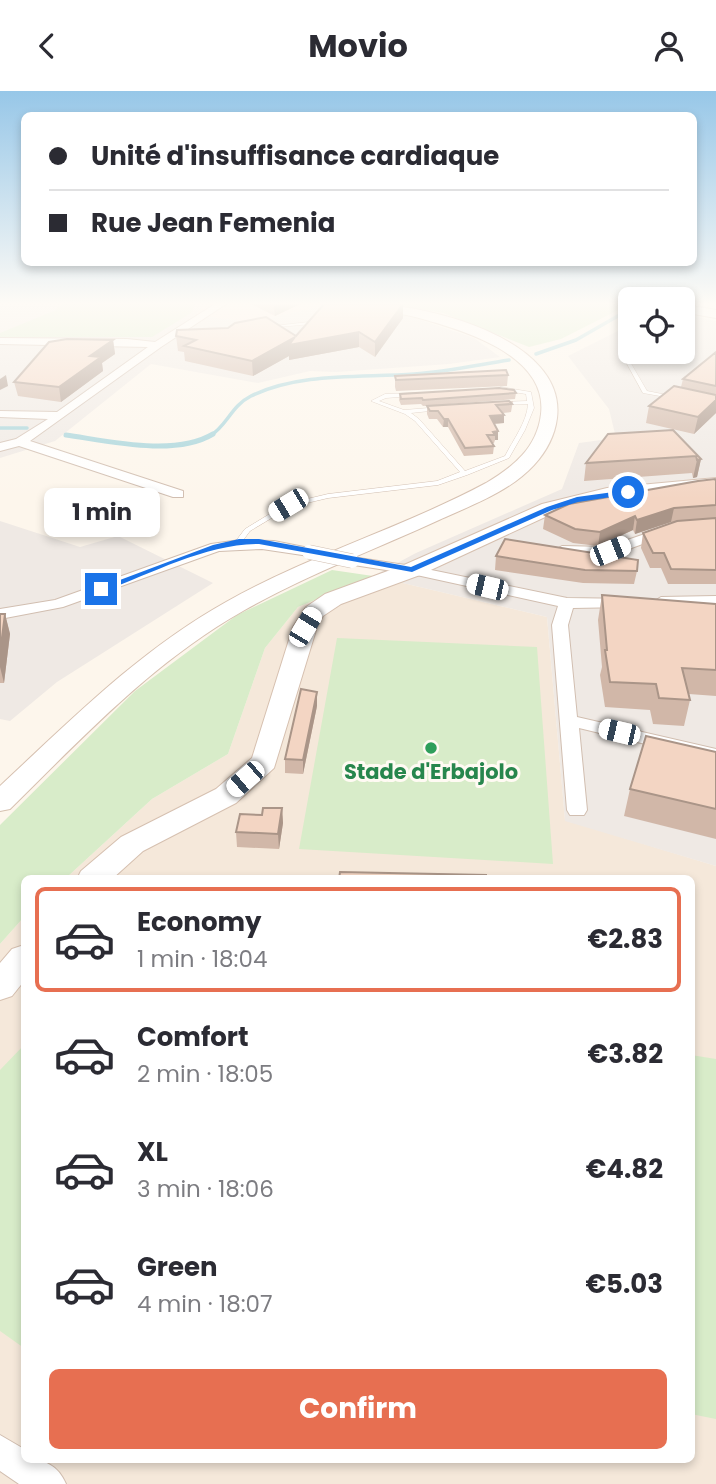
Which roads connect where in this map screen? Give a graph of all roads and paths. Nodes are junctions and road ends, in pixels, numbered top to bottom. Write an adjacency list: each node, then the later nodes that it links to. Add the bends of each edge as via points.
1 (125, 369): 12 (street)
2 (534, 369): 29 (street, via 549,395 550,413 544,437 528,460 499,483 209,621 161,654)
3 (632, 369): 6 (lane, via 645,391)
4 (486, 390): 7 (lane, via 519,390 529,393)
5 (423, 394): 10 (lane, via 373,401)
6 (680, 400)
7 (531, 402): 8 (lane); 15 (lane, via 507,457)
8 (487, 405)
9 (448, 408): 10 (lane)
10 (403, 412): 15 (lane, via 417,420)
11 (0, 414): 12 (street)
12 (61, 416): 13 (street)
13 (19, 442): 14 (street); 17 (street)
14 (0, 447)
15 (465, 474): 20 (lane, via 438,483 288,505 247,530)
16 (716, 484): 19 (street, via 577,499)
17 (177, 495)
18 (716, 525): 22 (street, via 671,529 598,553)
19 (485, 538): 21 (street); 23 (street)
20 (239, 542): 23 (street, bridge); 26 (street, via 58,604)
21 (507, 542)
22 (545, 548)
23 (412, 570): 25 (street); 31 (street, via 333,599 314,612 305,627 264,762 226,796 131,844)
24 (716, 601): 25 (street)
25 (567, 603): 27 (street, via 560,625)
26 (0, 614)
27 (570, 721): 28 (street); 30 (street)
28 (716, 755)
29 (0, 802)
30 (578, 810)
31 (96, 875)
32 (0, 1452): 33 (street)
33 (49, 1484)

